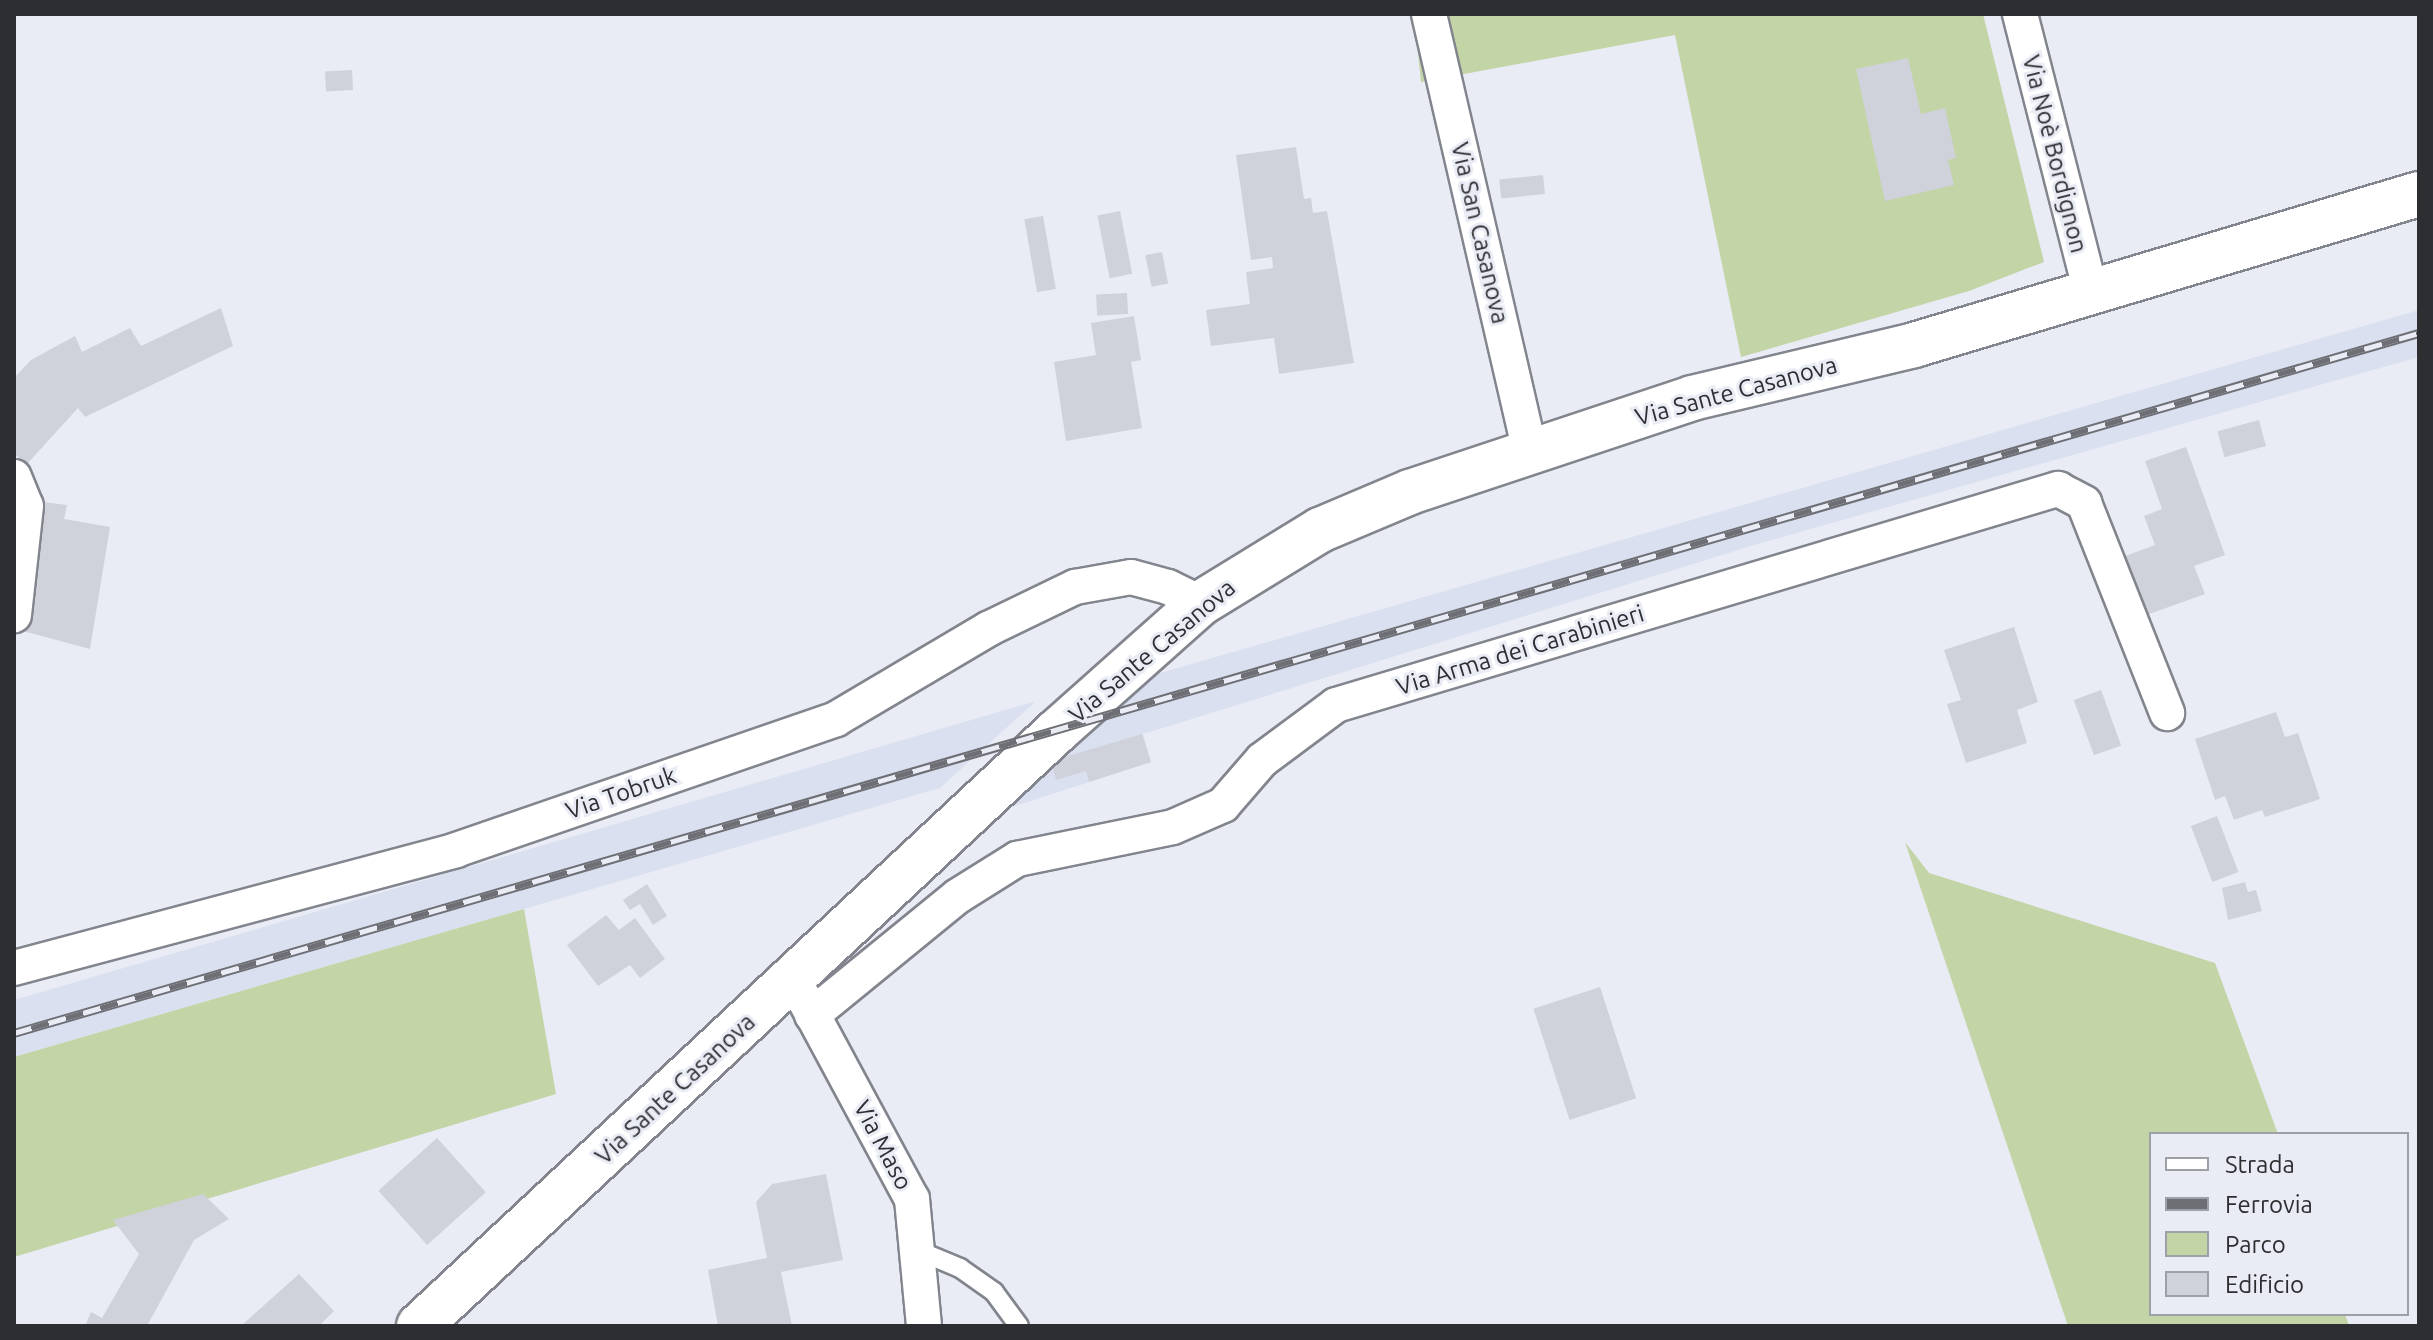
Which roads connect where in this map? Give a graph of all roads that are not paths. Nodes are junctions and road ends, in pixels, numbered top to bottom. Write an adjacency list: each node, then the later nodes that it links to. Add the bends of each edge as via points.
1 (1429, 14): 5 (street, Via San Casanova)
2 (2020, 14): 4 (street, Via Noè Bordignon)
3 (2419, 194): 4 (main road, Via Sante Casanova)
4 (2091, 293): 5 (main road, Via Sante Casanova, via 1914,345 1692,398)
5 (1530, 452): 7 (main road, Via Sante Casanova, via 1410,492 1320,530)
6 (14, 477): 8 (street, via 26,506)
7 (1201, 603): 10 (street, Via Tobruk, via 1131,577 1075,587 988,629 836,719 456,850); 11 (main road, Via Sante Casanova)
8 (14, 615)
9 (2167, 713): 11 (street, Via Arma dei Carabinieri, via 2084,503 2058,489 1336,705 1262,760 1223,805 1173,827 1017,859)
10 (14, 968)
11 (803, 998): 12 (street, Via Maso, via 912,1199); 13 (main road, Via Sante Casanova)
12 (917, 1250): 14 (street, Via Maso); 15 (lane, via 960,1268 994,1292)
13 (419, 1326)
14 (924, 1326)
15 (1019, 1326)

